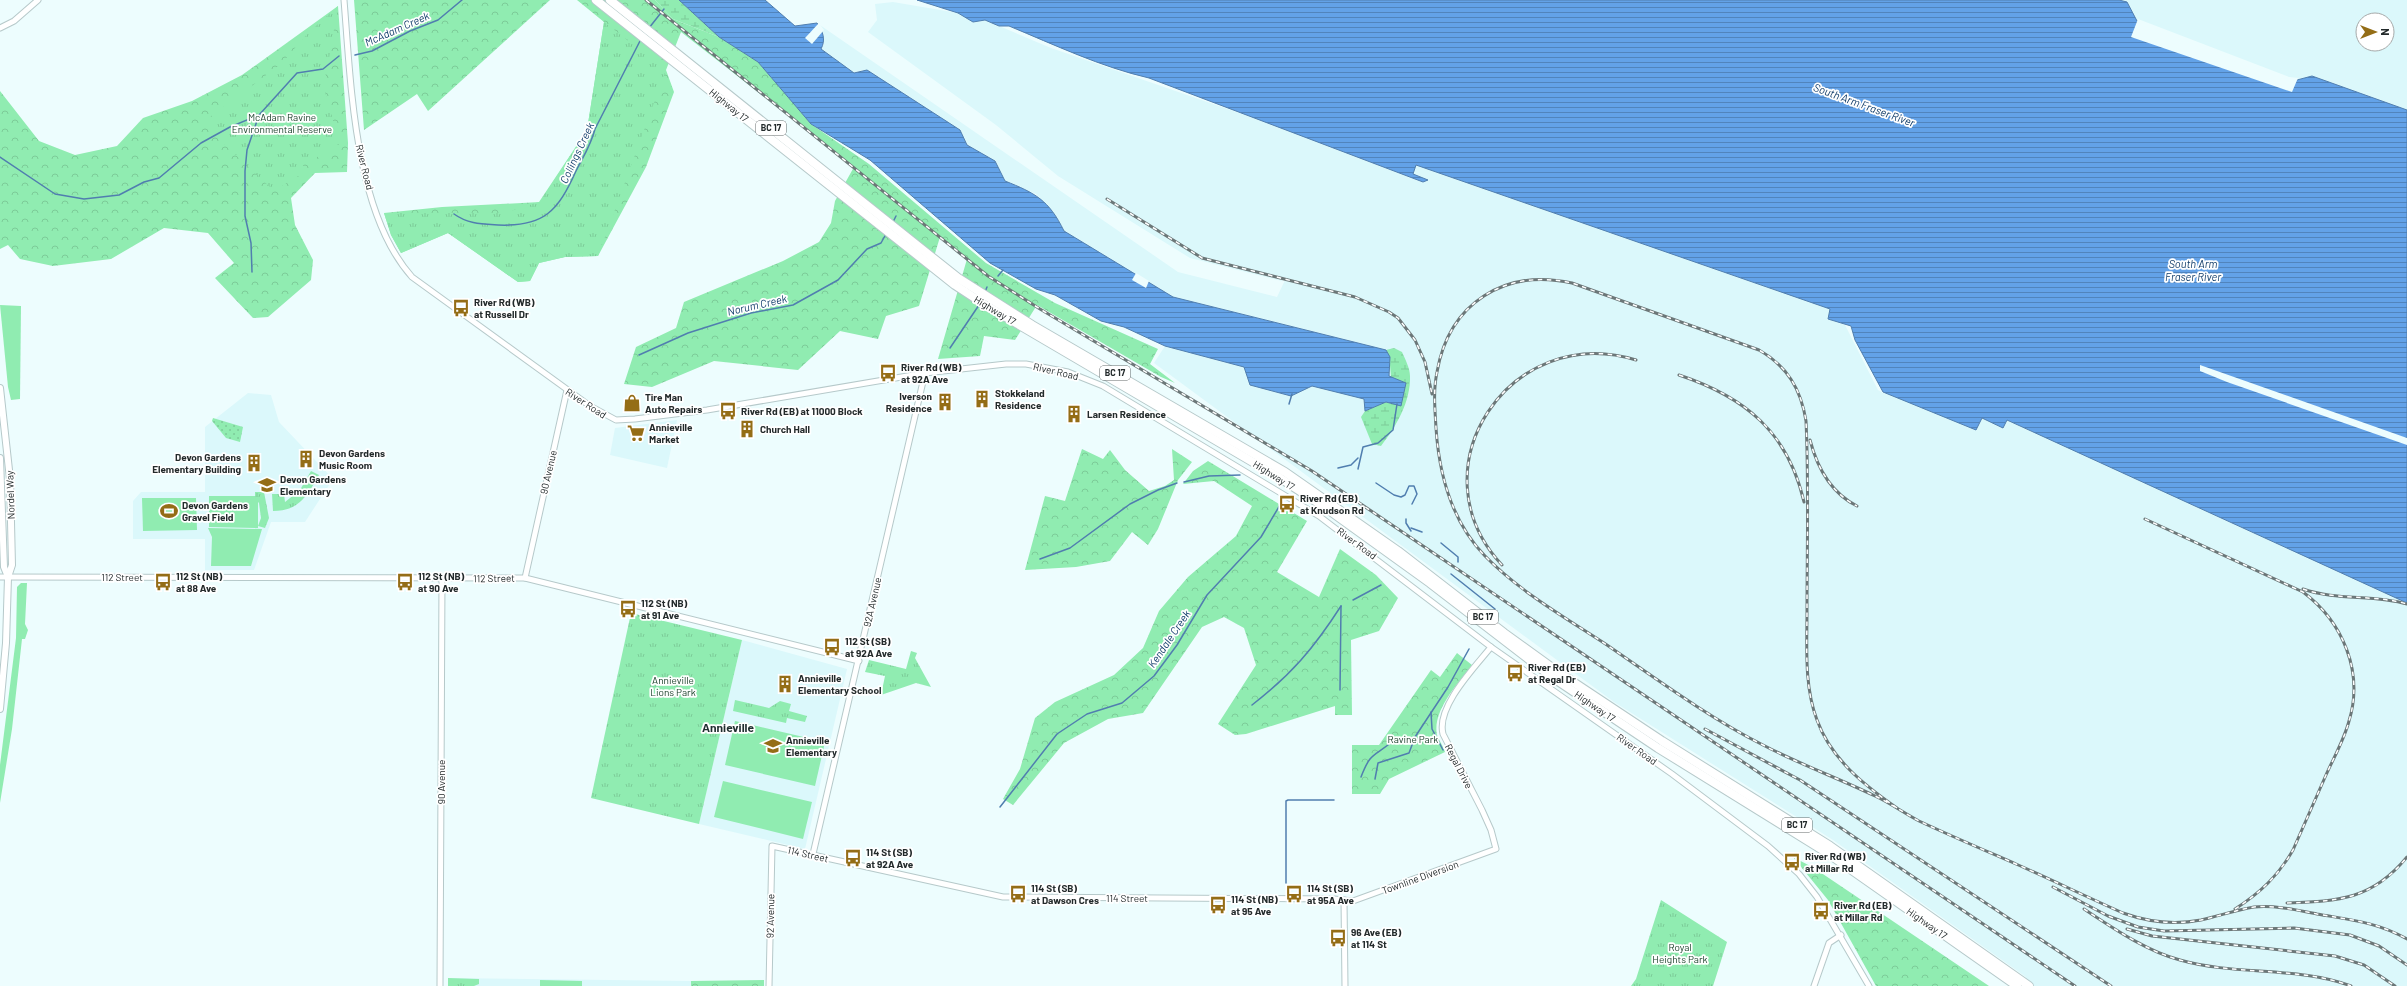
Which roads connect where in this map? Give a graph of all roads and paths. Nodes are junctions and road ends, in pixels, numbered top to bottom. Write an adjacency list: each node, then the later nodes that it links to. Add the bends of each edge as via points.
1 (38, 0): 5 (street, via 14,21)
2 (344, 0): 10 (street, River Road, via 358,145 367,181 390,246 412,277)
3 (596, 0): 6 (highway, Highway 17 / BC 17)
4 (610, 0): 6 (highway, Highway 17 / BC 17)
5 (0, 28)
6 (875, 217): 7 (highway, Highway 17 / BC 17)
7 (989, 303): 29 (highway, Highway 17 / BC 17, via 1326,508 1552,677 1658,748 1826,852); 30 (highway, Highway 17 / BC 17, via 1285,472 1398,551 1558,672 1662,741 1830,846)
8 (925, 373): 10 (street, River Road, via 707,410 626,420 616,420 605,415); 16 (street, River Road, via 991,365 1026,364 1068,372 1103,386 1320,516); 17 (street, 92A Avenue)
9 (0, 388): 13 (main road, Nordel Way, via 11,495 12,567)
10 (567, 390): 14 (street, 90 Avenue)
11 (0, 458): 13 (main road, Nordel Way, via 4,567)
12 (0, 577): 13 (street, 112 Street)
13 (8, 578): 15 (street, 112 Street, via 284,576); 18 (main road, Nordel Way)
14 (525, 578): 15 (street, 112 Street); 17 (street, 112 Street)
15 (442, 579): 24 (street, 90 Avenue)
16 (1491, 647): 20 (street, Regal Drive, via 1448,704 1442,723 1446,740 1492,830); 23 (street, River Road, via 1672,774 1768,846 1805,881)
17 (859, 661): 21 (street, 92A Avenue)
18 (0, 709)
19 (772, 846): 21 (street, 114 Street); 25 (street, 92 Avenue)
20 (1496, 849): 22 (street, Townline Diversion, via 1360,899)
21 (813, 854): 22 (street, 114 Street, via 1003,898)
22 (1344, 900): 26 (street)
23 (1841, 935): 27 (street, via 1829,943); 28 (street, River Road)
24 (440, 986)
25 (769, 986)
26 (1345, 986)
27 (1814, 986)
28 (1869, 986)
29 (2017, 986)
30 (2029, 986)

